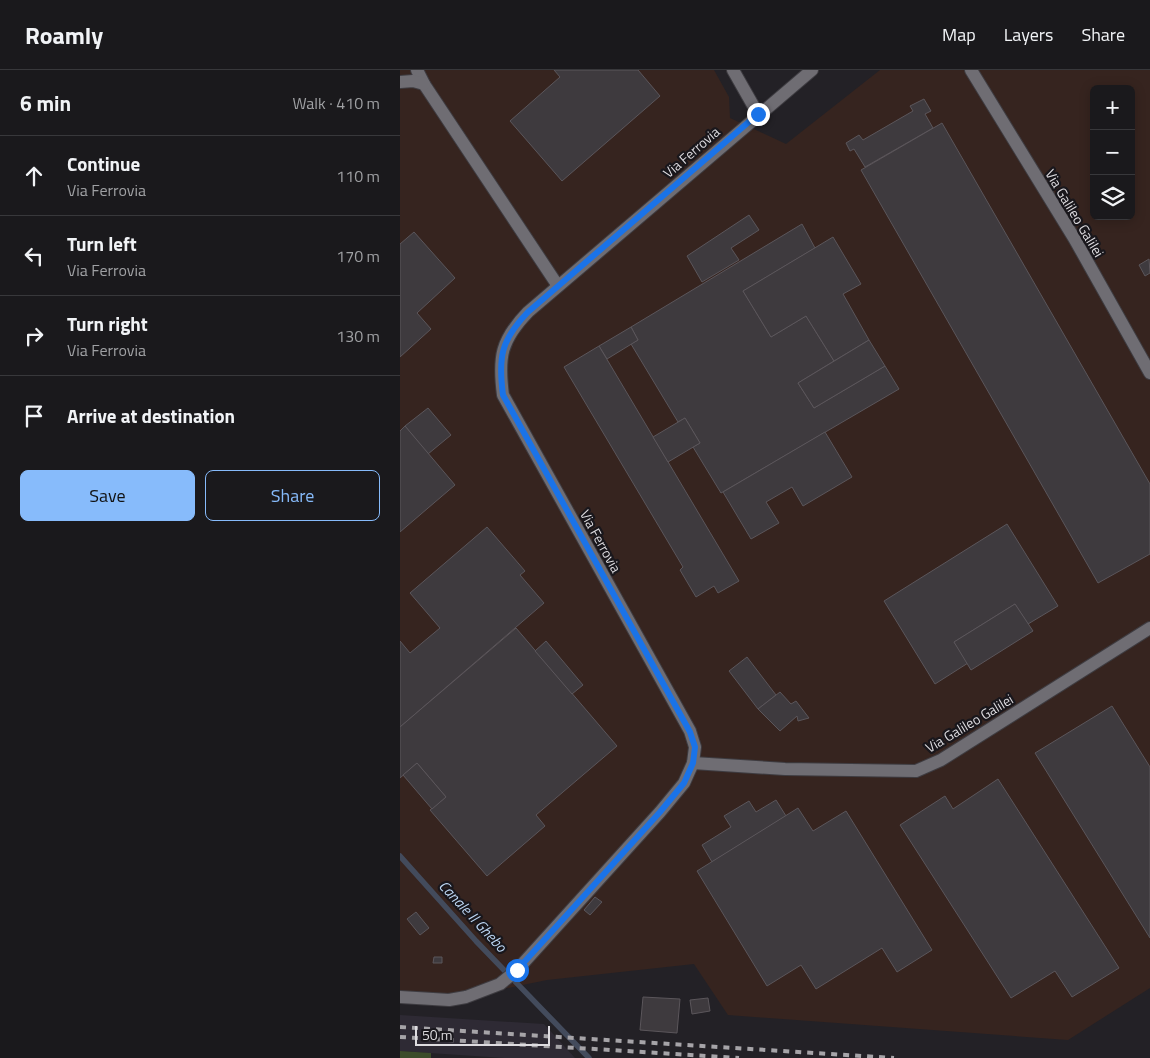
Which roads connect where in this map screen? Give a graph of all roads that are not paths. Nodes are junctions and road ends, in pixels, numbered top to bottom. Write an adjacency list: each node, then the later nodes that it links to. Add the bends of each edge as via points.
1 (417, 70): 6 (street)
2 (733, 70): 7 (street)
3 (812, 70): 7 (street, Via Ferrovia)
4 (970, 70): 9 (street, Via Galileo Galilei, via 1074,238)
5 (400, 82): 6 (street)
6 (424, 84): 8 (street)
7 (758, 114): 8 (street, Via Ferrovia)
8 (558, 286): 11 (street, Via Ferrovia, via 513,328 504,347 500,371 503,395 690,732 695,747)
9 (1150, 373)
10 (1150, 628): 11 (street, Via Galileo Galilei, via 941,760 916,771 785,769)
11 (693, 763): 12 (street, Via Ferrovia, via 684,783 660,812 517,970 500,984 449,1000)
12 (400, 997)

